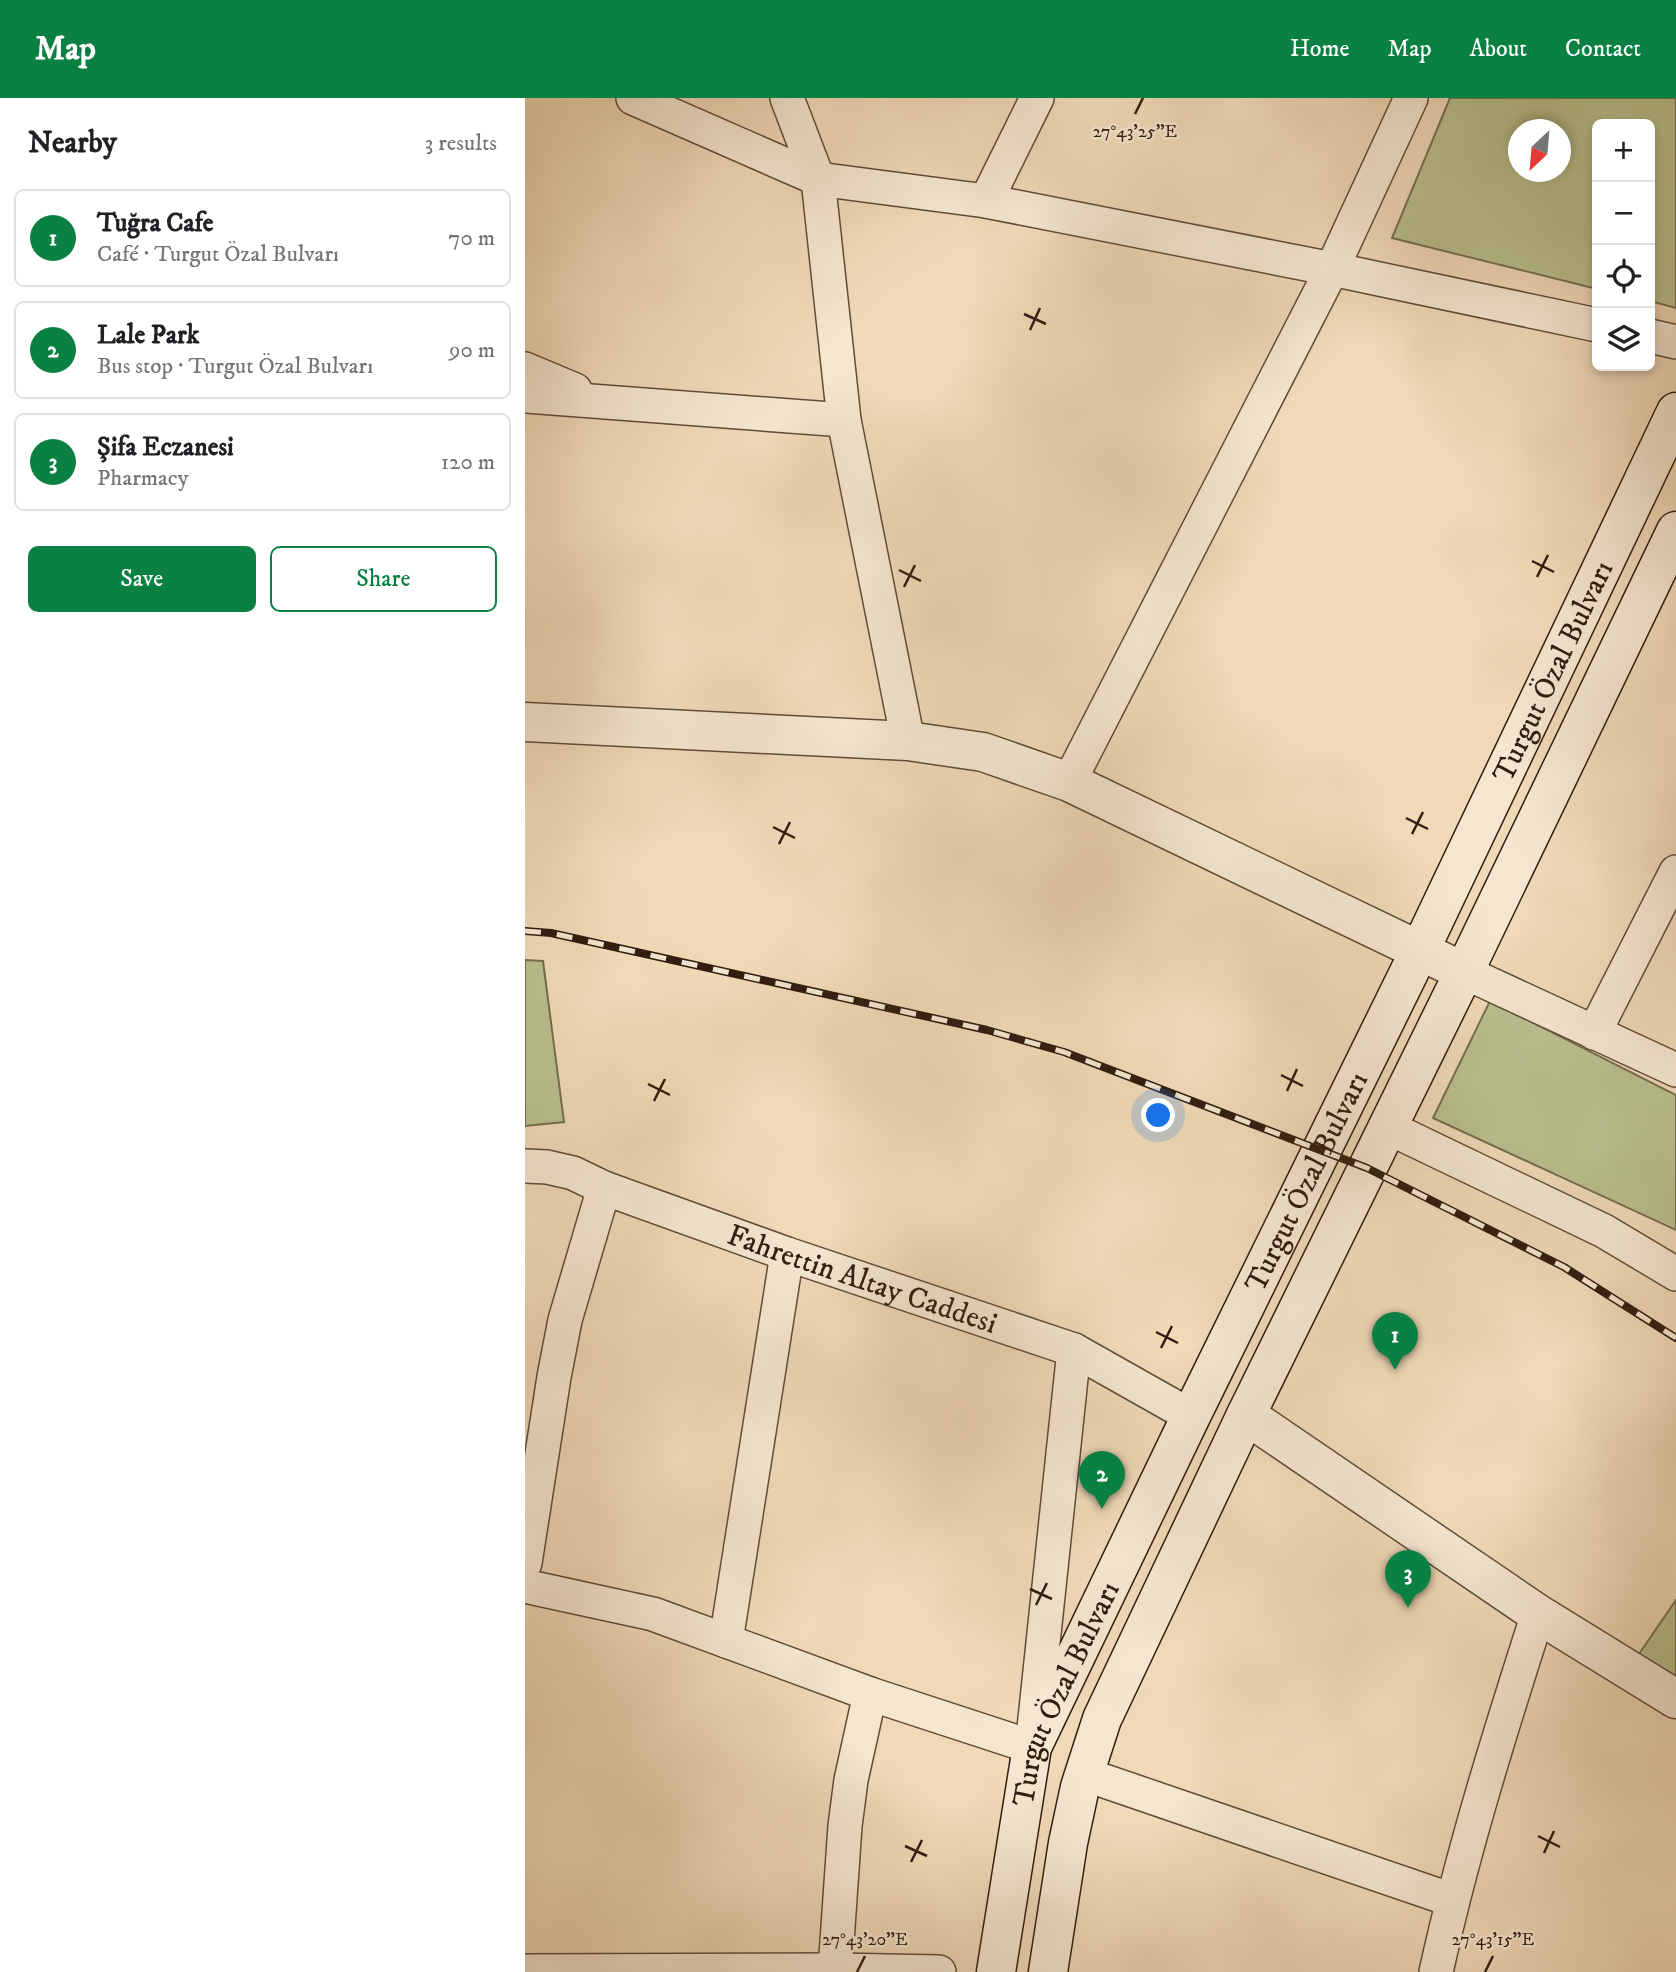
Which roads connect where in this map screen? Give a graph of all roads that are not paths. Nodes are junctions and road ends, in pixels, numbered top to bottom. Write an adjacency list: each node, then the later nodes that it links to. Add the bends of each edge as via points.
1 (633, 98): 5 (street)
2 (787, 98): 5 (street)
3 (1037, 98): 6 (street)
4 (1411, 98): 7 (street)
5 (818, 178): 6 (street); 15 (street)
6 (986, 201): 7 (street)
7 (1332, 269): 8 (street); 19 (street)
8 (1592, 324)
9 (1655, 337): 10 (street)
10 (1676, 342)
11 (525, 369): 13 (street)
12 (525, 396): 13 (street)
13 (600, 401): 15 (street)
14 (1676, 412): 21 (main road, Turgut Özal Bulvarı)
15 (844, 420): 18 (street)
16 (1676, 531): 22 (main road, Turgut Özal Bulvarı)
17 (525, 722): 18 (main road)
18 (908, 741): 19 (main road, via 983,752)
19 (1069, 782): 21 (main road)
20 (1676, 872): 23 (street)
21 (1420, 950): 22 (main road); 32 (main road, Turgut Özal Bulvarı)
22 (1464, 972): 23 (street); 25 (main road, Turgut Özal Bulvarı)
23 (1594, 1033): 24 (street)
24 (1676, 1070)
25 (1387, 1127): 29 (street, via 1604,1231); 31 (main road, Turgut Özal Bulvarı)
26 (525, 1166): 27 (street, Fahrettin Altay Caddesi, via 573,1173)
27 (604, 1188): 28 (street, Fahrettin Altay Caddesi); 33 (street, via 565,1320)
28 (787, 1254): 30 (street, Fahrettin Altay Caddesi); 37 (street)
29 (1676, 1274)
30 (1074, 1350): 32 (street, Fahrettin Altay Caddesi); 40 (street)
31 (1246, 1415): 36 (main road); 41 (main road, Turgut Özal Bulvarı, via 1102,1719)
32 (1191, 1416): 40 (main road, Turgut Özal Bulvarı)
33 (533, 1464): 34 (street)
34 (525, 1563)
35 (525, 1586): 37 (street, via 653,1614)
36 (1538, 1614): 39 (main road); 42 (street)
37 (726, 1641): 38 (street)
38 (870, 1694): 40 (street); 43 (street, via 845,1826)
39 (1676, 1699)
40 (1033, 1747): 46 (main road, Turgut Özal Bulvarı)
41 (1084, 1774): 42 (street); 47 (main road, Turgut Özal Bulvarı)
42 (1452, 1900): 48 (street)
43 (835, 1970): 44 (street); 45 (street)
44 (525, 1971)
45 (939, 1972)
46 (996, 1972)
47 (1048, 1972)
48 (1436, 1972)

